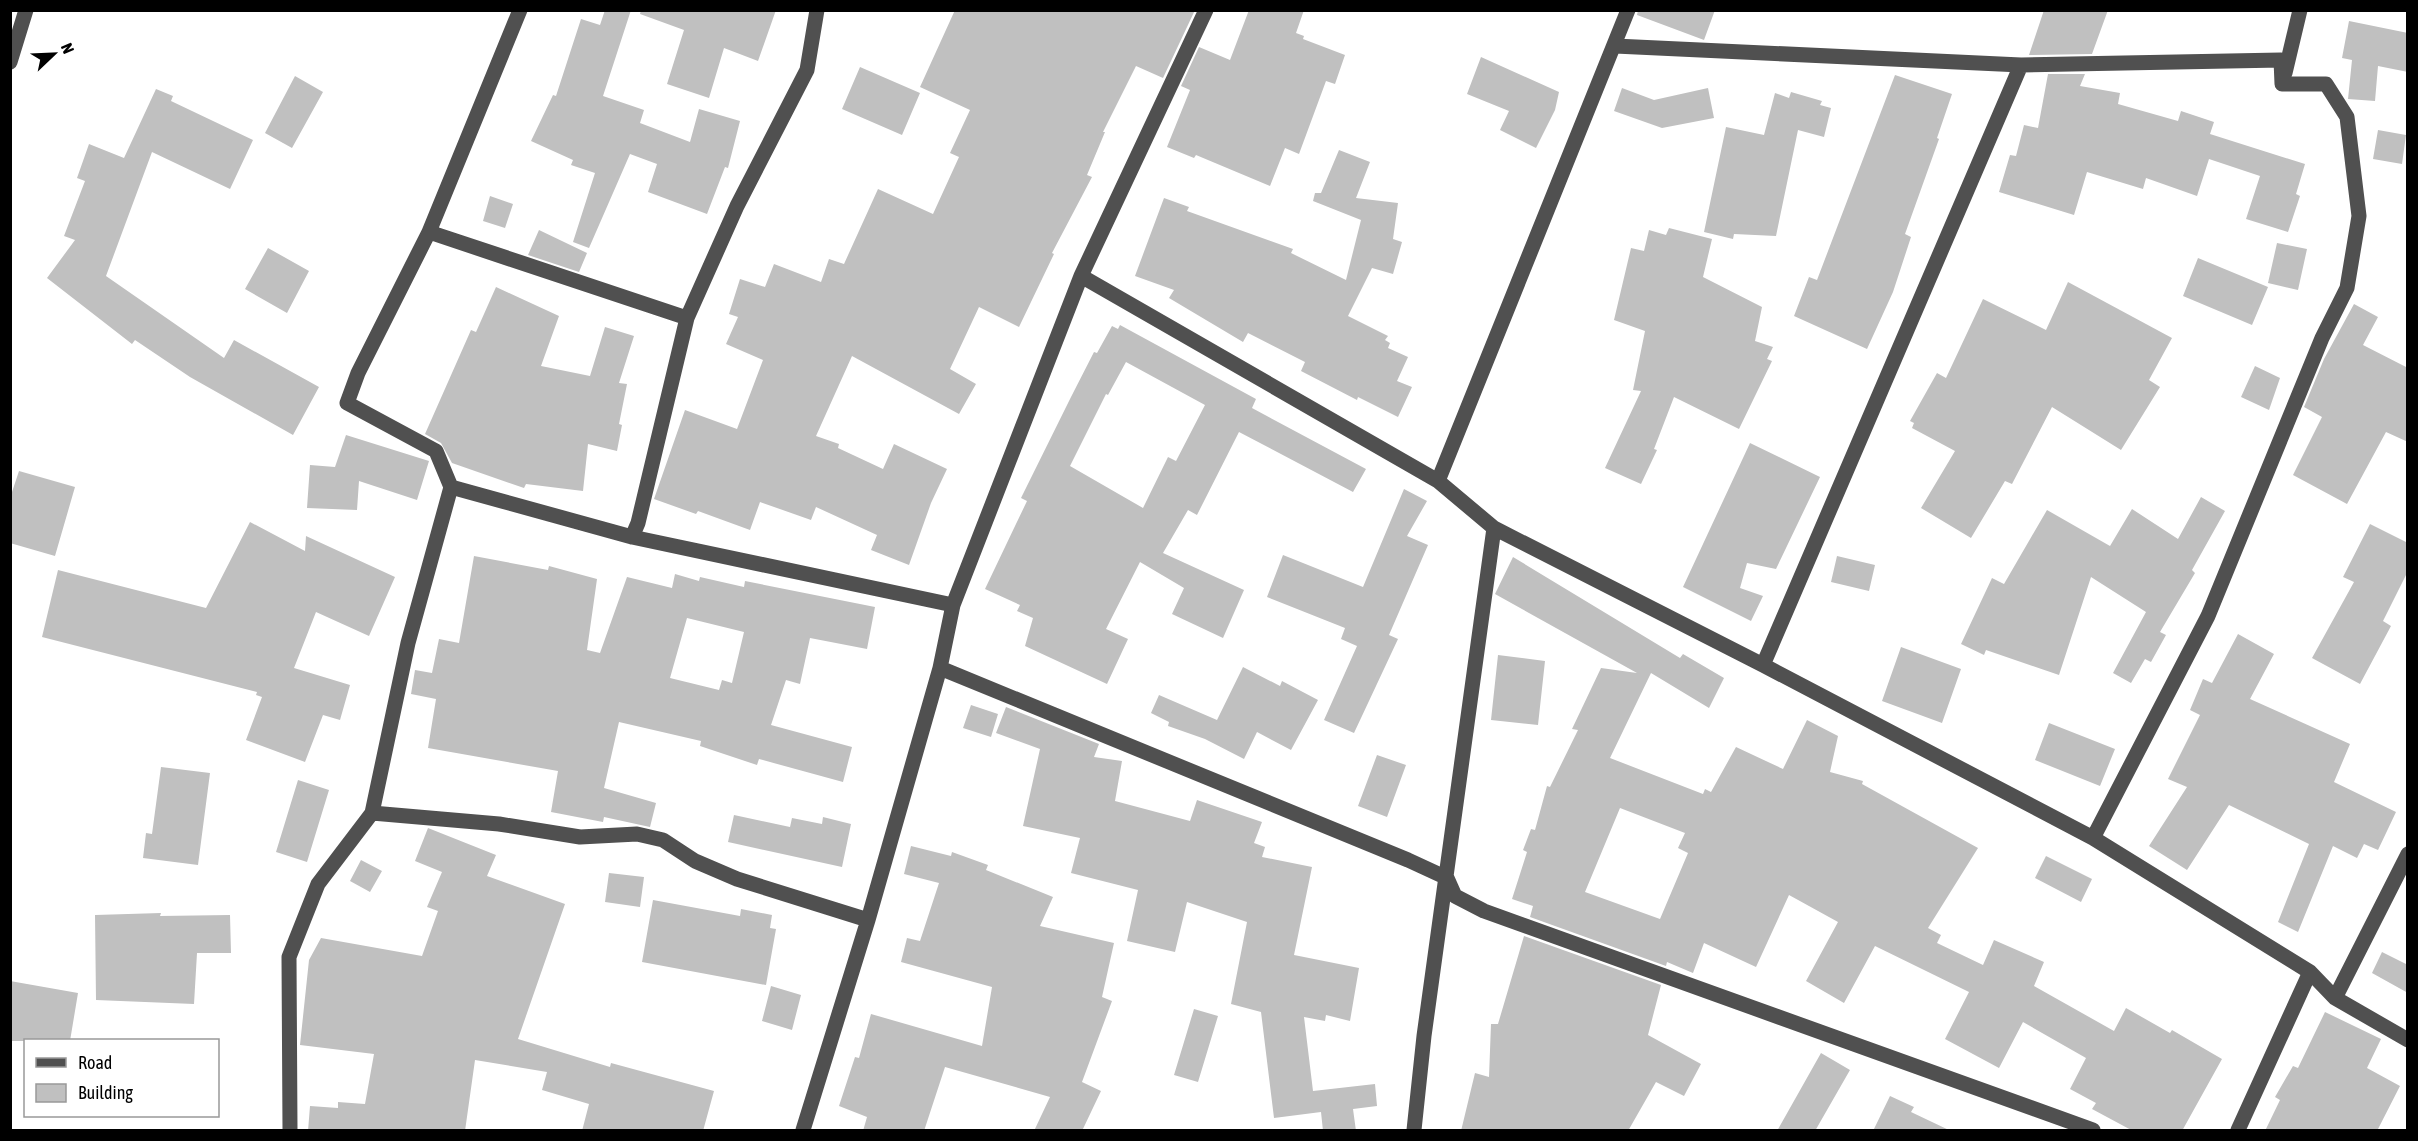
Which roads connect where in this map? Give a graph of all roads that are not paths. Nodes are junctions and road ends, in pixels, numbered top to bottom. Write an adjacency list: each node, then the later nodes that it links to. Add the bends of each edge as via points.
1 (26, 10): 8 (street)
2 (520, 10): 11 (street)
3 (817, 10): 13 (street, via 807,69 737,206)
4 (1206, 10): 12 (street)
5 (1628, 10): 7 (street)
6 (2300, 10): 10 (street)
7 (1615, 45): 9 (street); 14 (street)
8 (10, 62)
9 (2021, 65): 10 (street, via 2281,60); 19 (street)
10 (2282, 84): 22 (street, via 2326,84 2347,117 2359,216 2347,288 2322,338 2208,616)
11 (429, 232): 13 (street); 15 (street, via 358,373 347,403 436,451)
12 (1081, 276): 14 (street); 18 (street)
13 (687, 318): 17 (street, via 639,523)
14 (1438, 482): 16 (street)
15 (451, 488): 17 (street); 21 (street, via 408,643)
16 (1494, 528): 19 (street); 24 (street)
17 (632, 537): 18 (street)
18 (953, 605): 20 (street)
19 (1763, 665): 22 (street)
20 (939, 668): 24 (street); 25 (street)
21 (372, 813): 25 (street, via 499,824 580,837 638,834 663,840 695,861 736,879); 29 (street, via 318,884 289,957)
22 (2092, 838): 26 (street)
23 (2408, 854): 27 (street)
24 (1447, 878): 31 (street); 32 (street, via 1455,896 1484,911)
25 (868, 920): 30 (street)
26 (2310, 972): 27 (street); 33 (street)
27 (2335, 998): 28 (street)
28 (2408, 1040)
29 (290, 1131)
30 (803, 1131)
31 (1414, 1131)
32 (2093, 1131)
33 (2238, 1131)

